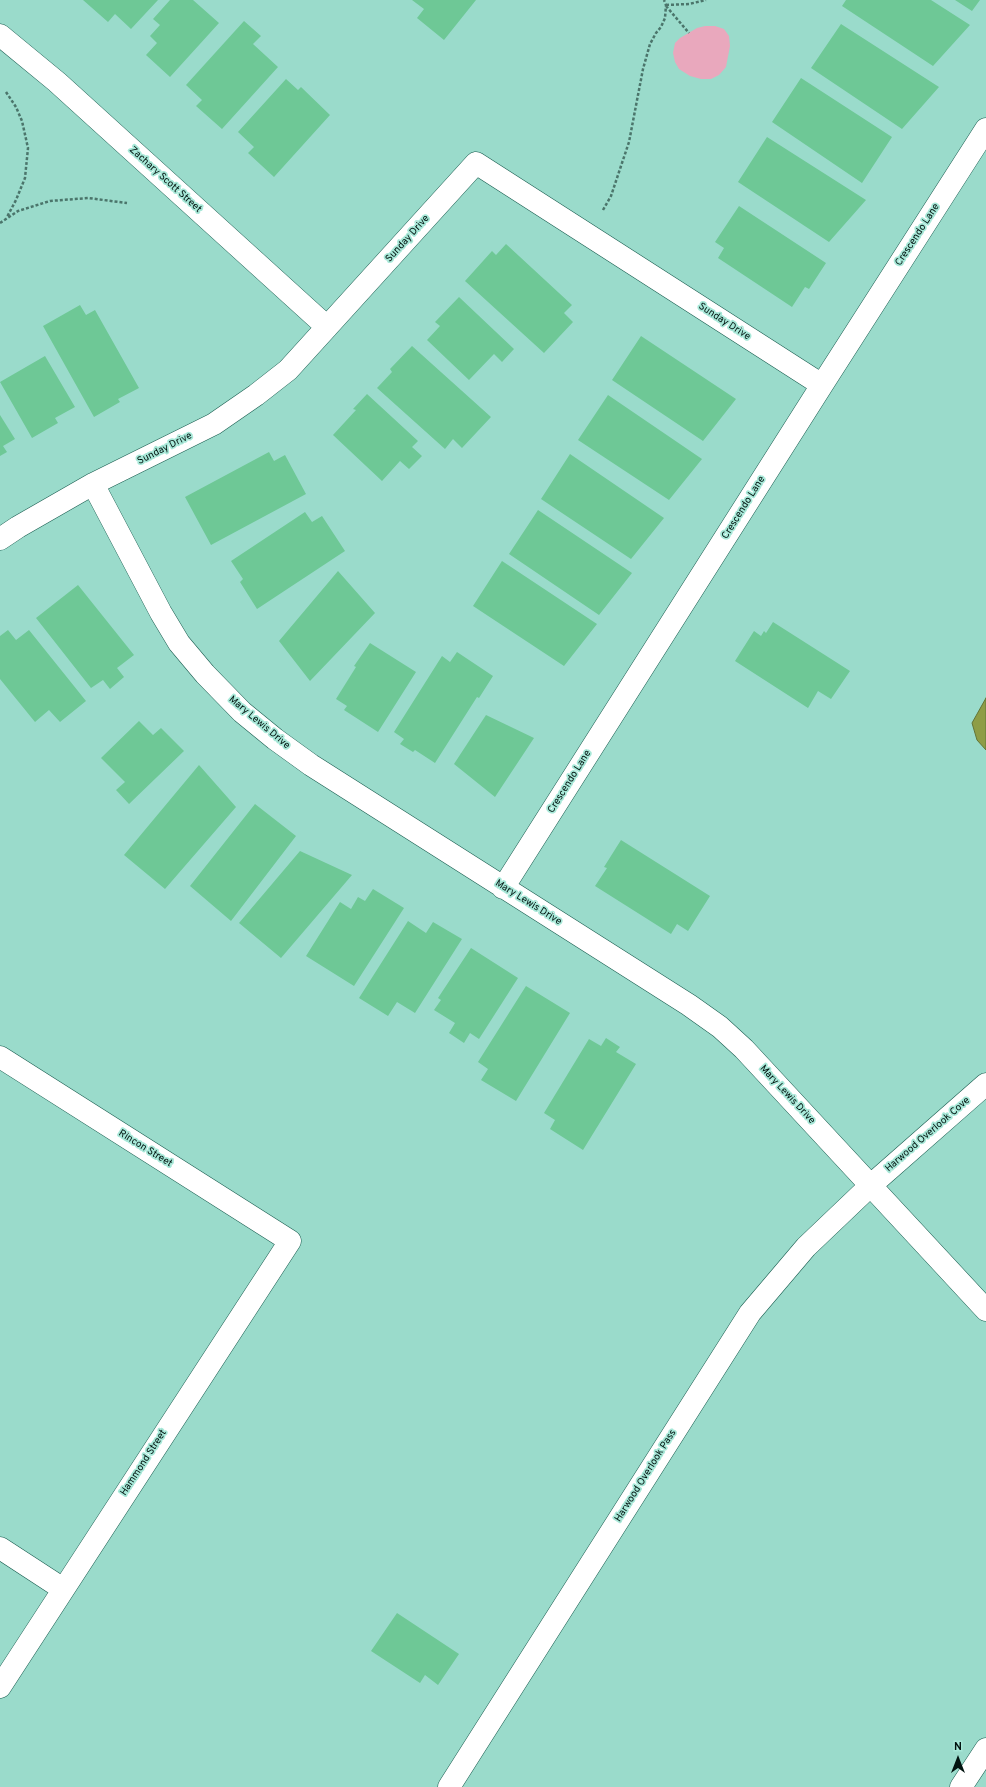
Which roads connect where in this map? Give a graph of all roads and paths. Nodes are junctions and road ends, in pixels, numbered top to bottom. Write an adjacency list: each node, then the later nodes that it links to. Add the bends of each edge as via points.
1 (664, 0): 3 (path)
2 (706, 0): 3 (path)
3 (666, 5): 4 (path); 9 (path, via 665,18 650,44 643,68 629,142 611,196)
4 (689, 33)
5 (0, 35): 12 (street, Zachary Scott Street, via 57,82)
6 (6, 92): 10 (path, via 22,120 28,148 25,178)
7 (986, 129): 13 (street, Crescendo Lane)
8 (127, 202): 10 (path, via 69,198 35,205)
9 (603, 210)
10 (7, 217): 11 (path)
11 (0, 223)
12 (327, 327): 13 (street, Sunday Drive, via 476,163); 14 (street, Sunday Drive, via 288,370 256,396 214,424)
13 (822, 385): 16 (street, Crescendo Lane)
14 (93, 484): 15 (street, Sunday Drive); 16 (street, Mary Lewis Drive, via 179,643 242,712 311,765)
15 (0, 539)
16 (503, 888): 19 (street, Mary Lewis Drive, via 720,1027 744,1049)
17 (0, 1057): 20 (street, Rincon Street)
18 (986, 1084): 19 (street, Harwood Overlook Cove)
19 (870, 1186): 21 (street, Mary Lewis Drive); 26 (street, Harwood Overlook Pass, via 806,1247 750,1313)
20 (290, 1241): 23 (street, Hammond Street)
21 (986, 1310)
22 (0, 1548): 23 (street)
23 (63, 1589): 24 (street, Hammond Street)
24 (0, 1687)
25 (986, 1749): 27 (street)
26 (449, 1787)
27 (961, 1787)

